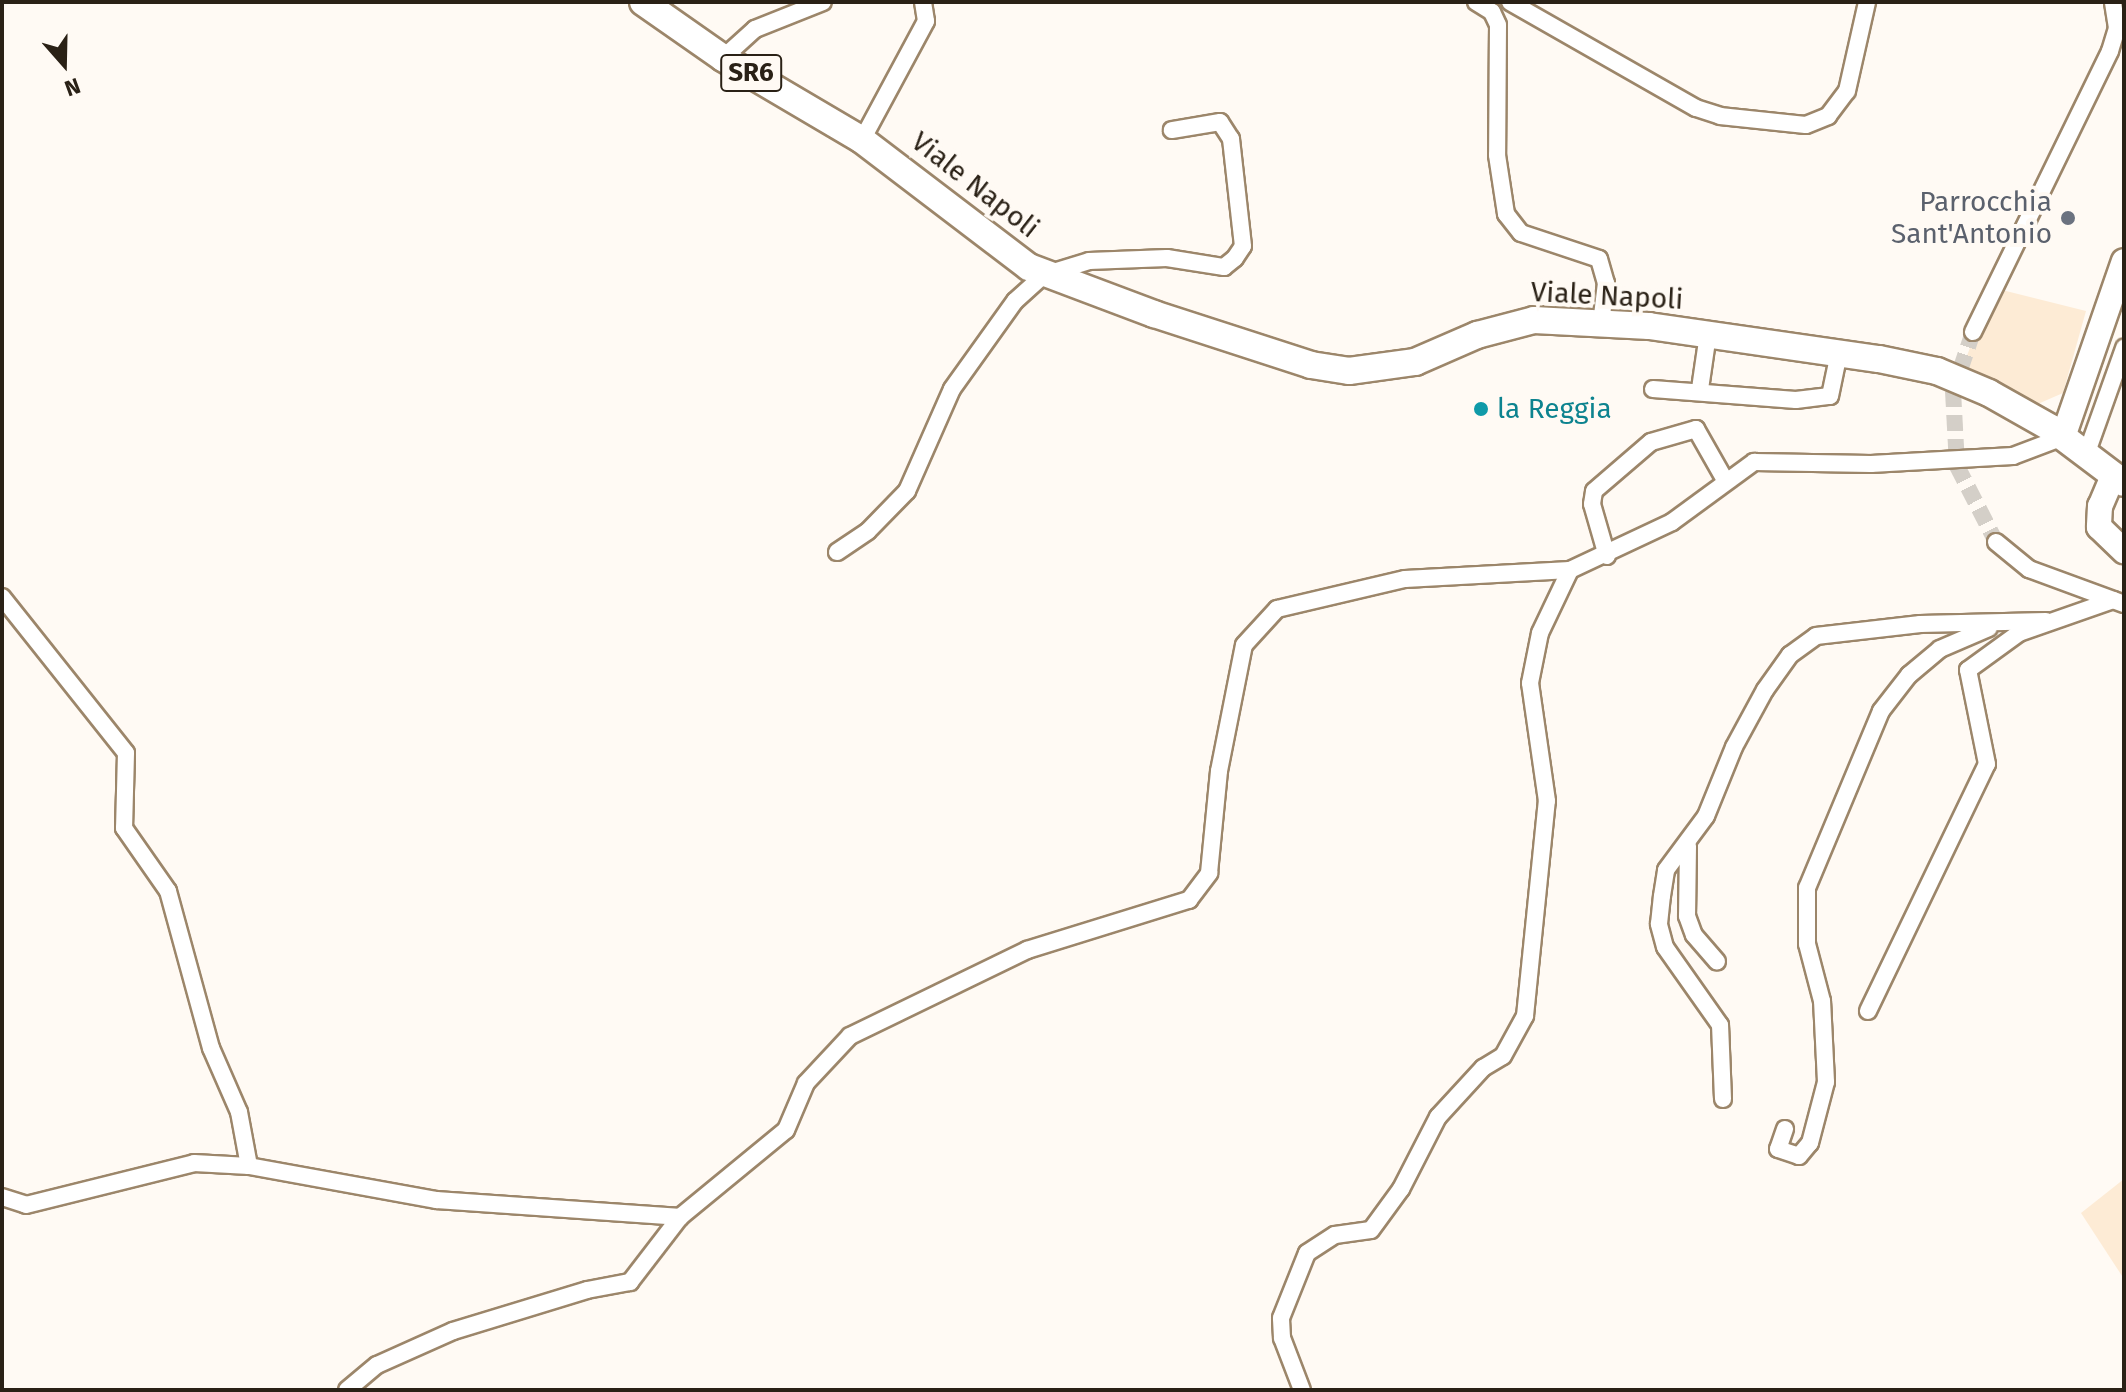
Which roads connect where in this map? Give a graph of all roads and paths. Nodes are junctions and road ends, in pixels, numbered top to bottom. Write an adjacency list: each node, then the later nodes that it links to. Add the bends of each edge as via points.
1 (643, 2): 8 (main road, SR6)
2 (823, 2): 8 (street, via 755,29)
3 (923, 2): 10 (street, via 926,21)
4 (1476, 2): 13 (street, via 1492,12 1498,25 1497,155 1506,214 1521,233 1599,259 1606,283)
5 (1510, 2): 6 (street, via 1696,108 1720,116 1806,125 1828,116 1847,91)
6 (1867, 2)
7 (2115, 4): 14 (street, via 2117,28 2110,51)
8 (723, 58): 10 (main road, SR6)
9 (1172, 130): 12 (street, via 1220,122 1231,139 1243,246 1235,258 1224,267 1167,258 1089,261)
10 (862, 140): 12 (main road, Viale Napoli)
11 (2124, 261): 20 (main road)
12 (1044, 275): 13 (main road, Viale Napoli, via 1311,365 1349,371 1415,362 1507,325); 26 (street, via 1015,301 952,389 907,491 868,531)
13 (1601, 322): 15 (main road, Viale Napoli)
14 (1973, 332)
15 (1708, 334): 17 (main road, Viale Napoli); 19 (street)
16 (2124, 348): 21 (street)
17 (1839, 353): 19 (street, via 1830,396 1796,400); 20 (main road, Viale Napoli, via 1962,380)
18 (1653, 389): 19 (street)
19 (1700, 389)
20 (2063, 437): 21 (main road, Viale Napoli); 23 (street, via 2013,456 1871,464 1773,459 1754,462)
21 (2086, 455): 22 (main road, Viale Napoli)
22 (2118, 479): 25 (main road, via 2100,506 2099,527)
23 (1725, 480): 27 (street, via 1672,522); 27 (street, via 1696,429 1651,442 1594,491 1592,504)
24 (1996, 542): 30 (street, via 2029,569)
25 (2124, 551)
26 (837, 552)
27 (1607, 556): 28 (street)
28 (1570, 570): 40 (street, via 1405,579 1277,609 1244,645 1219,771 1209,873 1189,900 1027,950 850,1036 806,1083 786,1130); 42 (street, via 1540,633 1530,683 1547,801 1525,1016 1503,1056 1483,1068 1438,1117 1401,1189 1371,1230 1335,1235 1307,1253 1281,1318 1282,1338)
29 (2, 597): 38 (street, via 126,753 124,828 168,891 211,1048 239,1112)
30 (2119, 602): 31 (street)
31 (2046, 621): 32 (street); 35 (street, via 2019,633 1968,670 1987,764)
32 (2013, 622): 33 (street, via 1816,636 1790,655 1765,690); 37 (street, via 1978,630 1940,649 1900,687 1867,741 1807,888 1807,944 1828,1047 1818,1117 1810,1143 1799,1156 1778,1149)
33 (1688, 846): 34 (street, via 1687,916 1694,935); 36 (street, via 1666,870 1659,924 1676,968 1720,1025)
34 (1717, 961)
35 (1868, 1011)
36 (1723, 1099)
37 (1785, 1129)
38 (249, 1166): 39 (street, via 194,1163 26,1205); 40 (street, via 437,1200)
39 (2, 1197)
40 (680, 1217): 41 (street, via 630,1282 453,1331 377,1365)
41 (347, 1390)
42 (1302, 1390)

